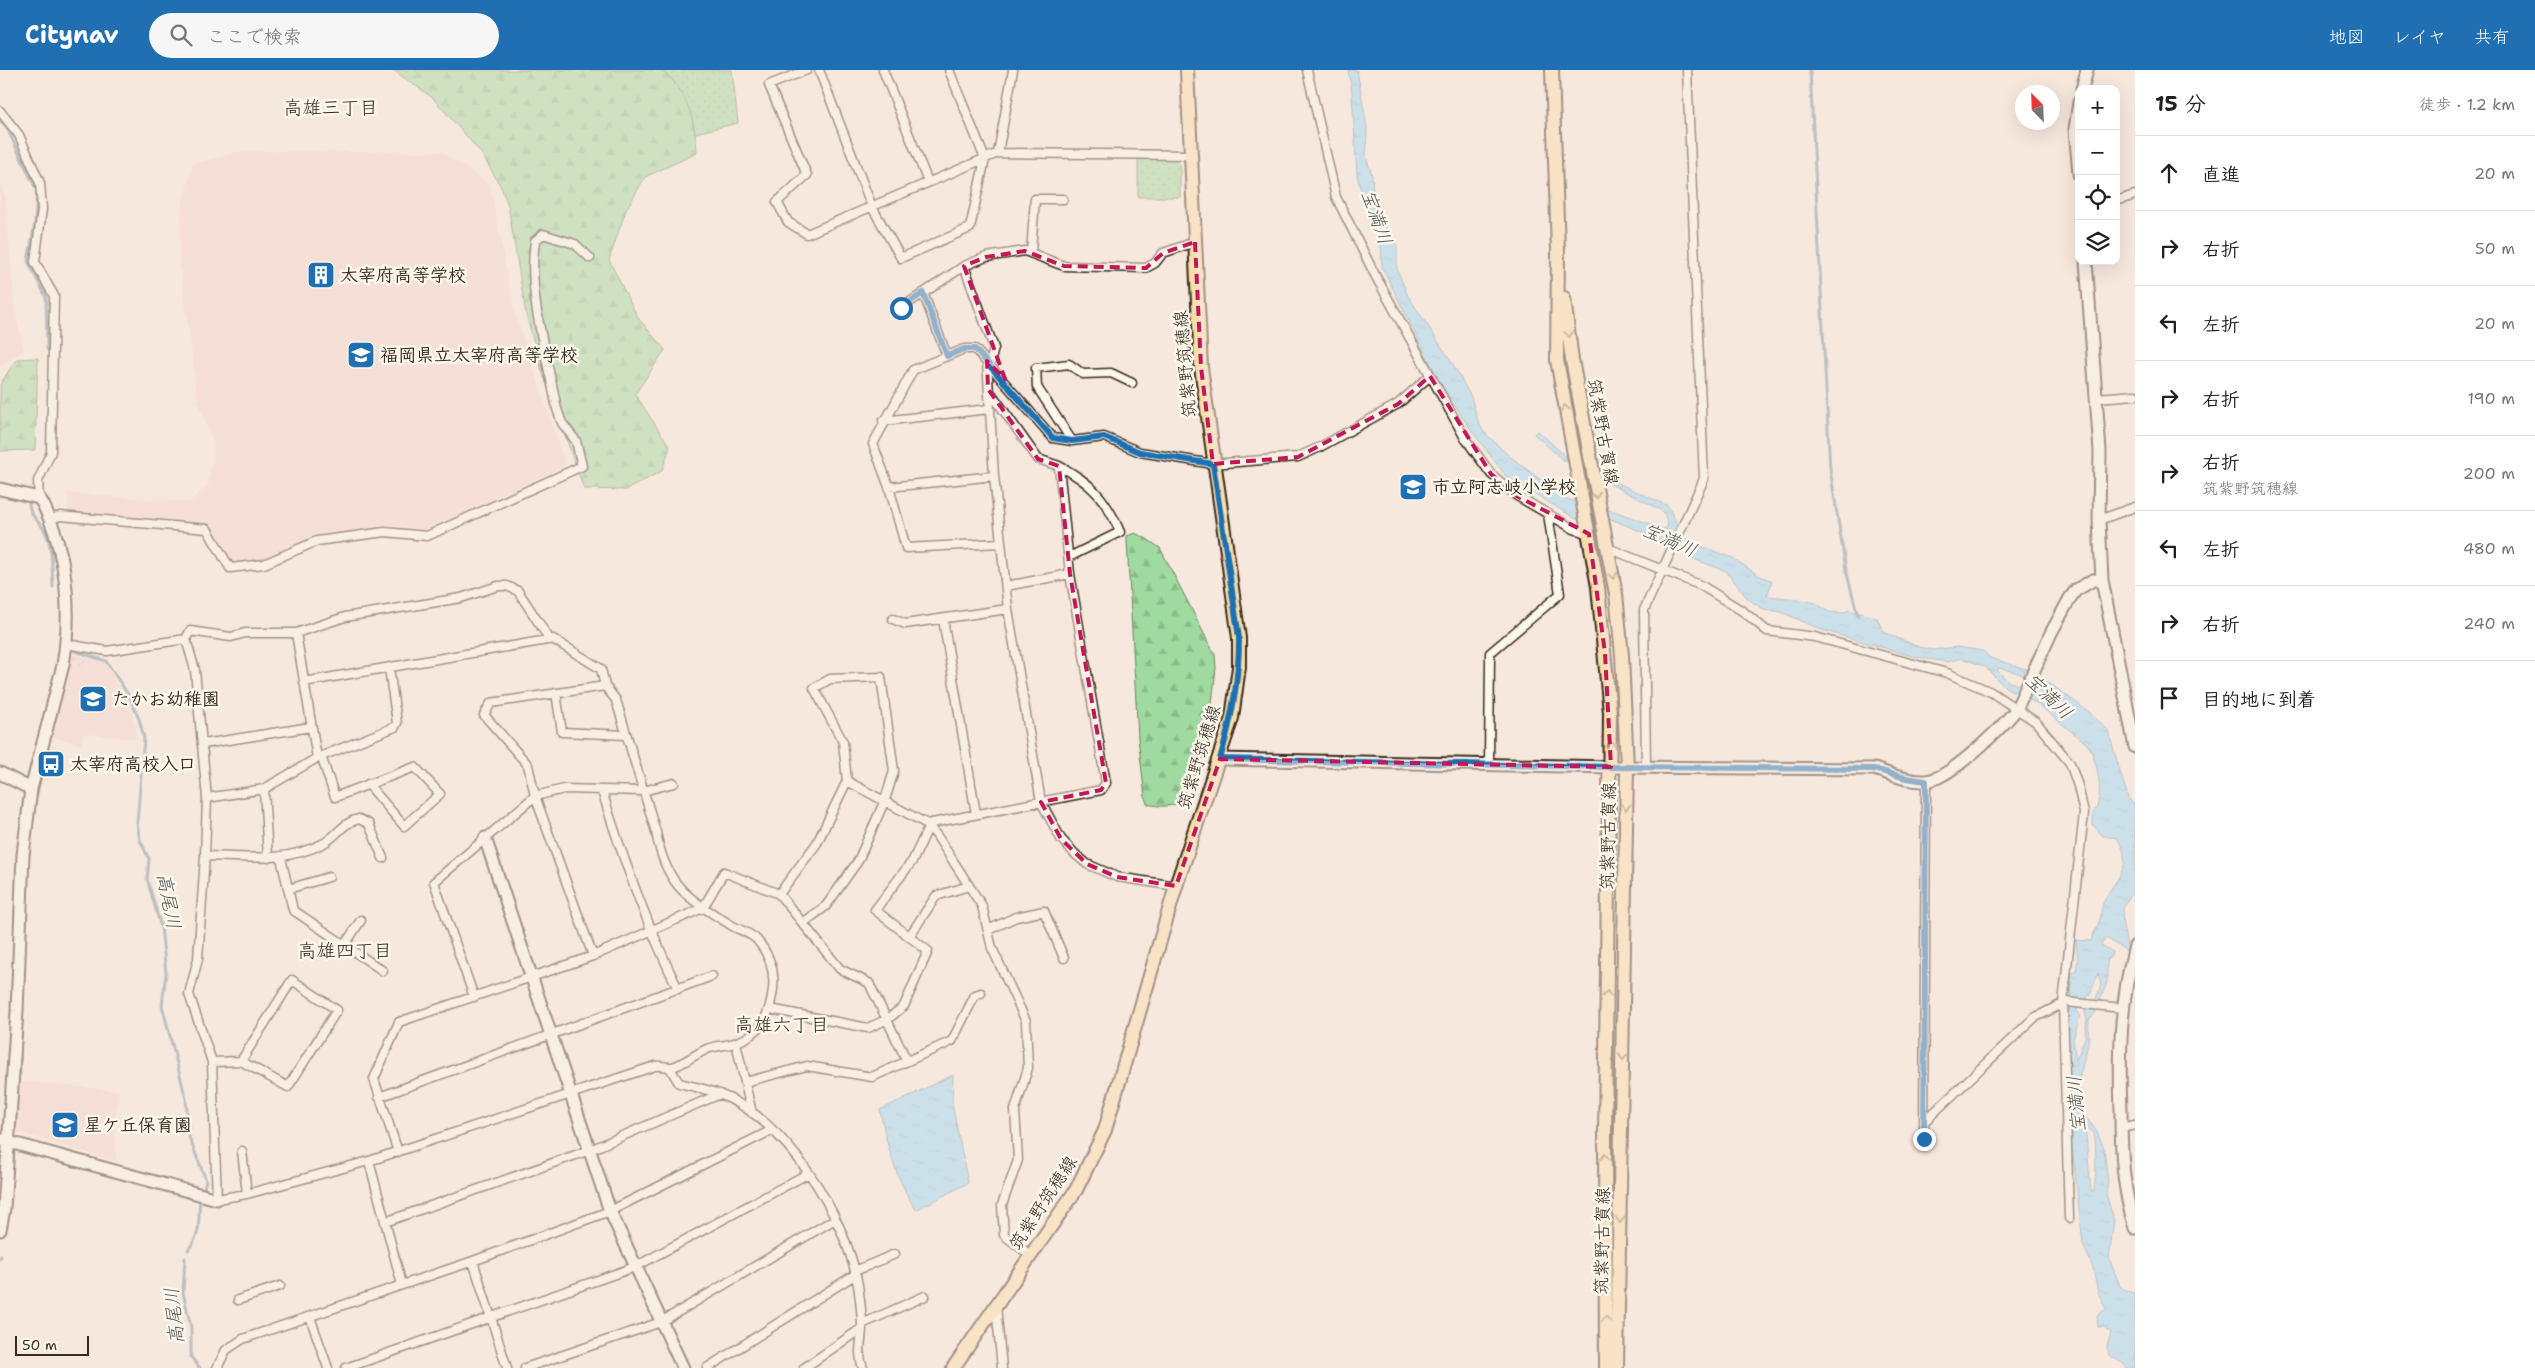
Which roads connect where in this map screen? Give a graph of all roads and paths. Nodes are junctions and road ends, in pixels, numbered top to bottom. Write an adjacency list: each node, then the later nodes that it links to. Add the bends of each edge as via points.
1 (807, 70): 20 (street, via 769,84 807,175 777,202 788,222 807,234)
2 (818, 70): 20 (street)
3 (883, 70): 16 (street)
4 (949, 70): 15 (street)
5 (1013, 70): 13 (street)
6 (1187, 70): 14 (main road, 筑紫野筑穂線)
7 (1307, 70): 31 (street, via 1336,197)
8 (1552, 70): 22 (main road, 筑紫野古賀線)
9 (1687, 70): 53 (street, via 1704,479)
10 (2086, 70): 11 (street)
11 (2083, 85)
12 (0, 111): 44 (street, via 19,136 40,183 42,209 35,262 54,296 51,452 38,481)
13 (998, 153): 14 (street); 15 (street)
14 (1190, 156): 21 (main road, 筑紫野筑穂線)
15 (985, 159): 16 (street); 20 (street, via 970,228 901,258)
16 (928, 182): 20 (street)
17 (2135, 195): 19 (street)
18 (1063, 199): 23 (street, via 1035,199)
19 (2120, 200)
20 (872, 207)
21 (1195, 242): 23 (street, via 1163,253 1146,268 1064,266); 39 (main road, 筑紫野筑穂線, via 1201,367)
22 (1558, 251): 49 (main road, 筑紫野古賀線, one-way to 22, via 1557,360); 51 (main road, 筑紫野古賀線, one-way to 51, via 1572,360)
23 (1031, 252): 26 (street, via 986,257)
24 (590, 258): 47 (street, via 575,244 543,234 535,241 532,260 535,297 557,409 562,423 576,441 582,466 428,536 385,532 318,541 264,564 230,568 208,529 60,516)
25 (2086, 265): 35 (street)
26 (964, 266): 27 (street); 30 (street, via 994,348)
27 (923, 293): 28 (street); 29 (street)
28 (901, 308)
29 (947, 356): 30 (street, via 970,348 980,352); 37 (street, via 912,370)
30 (988, 363): 33 (street); 38 (street, via 1053,438)
31 (1430, 376): 39 (street, via 1398,404 1298,456); 46 (street, via 1465,438 1492,474 1517,496)
32 (1132, 383): 38 (street, via 1111,373 1083,374 1069,364 1036,368 1037,387)
33 (988, 389): 36 (street); 40 (street, via 1038,459)
34 (2135, 395): 35 (street)
35 (2097, 398): 48 (street)
36 (989, 409): 37 (street); 41 (street)
37 (883, 421): 42 (street, via 873,444)
38 (1072, 441): 39 (street, via 1104,437 1140,452)
39 (1213, 464): 74 (main road, 筑紫野筑穂線, via 1239,638 1239,667 1232,718)
40 (1059, 466): 52 (street); 52 (street, via 1081,477 1097,492 1111,511 1120,532)
41 (994, 476): 42 (street); 50 (street)
42 (889, 487): 50 (street, via 906,548)
43 (0, 489): 44 (street)
44 (39, 498): 47 (street)
45 (2135, 506): 48 (street)
46 (1548, 514): 49 (street, via 1574,529); 75 (street, via 1560,594 1490,653)
47 (50, 519): 63 (street, via 62,554)
48 (2099, 520): 55 (street)
49 (1588, 529): 77 (main road, 筑紫野古賀線, one-way to 49, via 1605,653)
50 (1000, 543): 56 (street)
51 (1608, 548): 53 (street); 78 (main road, 筑紫野古賀線, one-way to 78, via 1622,655)
52 (1069, 557): 54 (street)
53 (1664, 568): 68 (street, via 1702,586 1744,612 1767,631 1815,637 1948,673); 76 (street, via 1644,610)
54 (1070, 574): 56 (street); 91 (street, via 1106,783 1101,790)
55 (2102, 580): 68 (street, via 2092,580 2076,590 2051,633); 72 (street)
56 (1006, 586): 57 (street)
57 (1008, 609): 59 (street); 91 (street)
58 (893, 619): 59 (street, via 905,624)
59 (943, 620): 92 (street)
60 (296, 634): 61 (street, via 244,633 231,637 190,631); 62 (street, via 345,617 461,598 507,586 518,591); 65 (street)
61 (186, 639): 63 (street, via 107,651); 71 (street, via 195,670)
62 (550, 640): 64 (street); 66 (street, via 600,669)
63 (66, 644): 85 (street)
64 (389, 668): 65 (street); 73 (street, via 395,727)
65 (304, 682): 69 (street)
66 (605, 686): 67 (street); 70 (street, via 616,700)
67 (556, 693): 70 (street, via 562,732); 88 (street, via 491,703 484,714 528,765)
68 (2017, 707): 81 (street, via 1959,764); 120 (street, via 2036,722 2070,763 2084,813)
69 (311, 727): 71 (street); 73 (street)
70 (626, 735): 87 (street)
71 (203, 744): 89 (street)
72 (2135, 747)
73 (319, 757): 83 (street, via 335,797); 84 (street)
74 (1220, 759): 75 (street); 101 (main road, 筑紫野筑穂線)
75 (1489, 764): 77 (street)
76 (1646, 766): 78 (street); 81 (street, via 1874,769)
77 (1611, 767): 78 (street); 179 (main road, 筑紫野古賀線, one-way to 77, via 1605,1136)
78 (1627, 767): 180 (main road, 筑紫野古賀線, one-way to 180)
79 (0, 773): 85 (street)
80 (847, 781): 90 (street); 90 (street, via 843,742 814,688 830,680 881,677 894,771); 103 (street, via 817,843)
81 (1926, 781): 135 (street)
82 (674, 783): 87 (street)
83 (368, 784): 83 (street, via 415,767 440,794 404,826)
84 (264, 788): 89 (street); 96 (street)
85 (31, 789): 140 (street, via 19,897 17,1011)
86 (602, 791): 87 (street); 88 (street, via 564,789); 108 (street)
87 (643, 791): 104 (street, via 658,848 669,872 685,895)
88 (535, 796): 94 (street); 112 (street)
89 (207, 798): 95 (street)
90 (885, 800): 93 (street); 106 (street, via 858,861 826,906)
91 (1041, 802): 92 (street); 101 (street, via 1061,839 1088,864 1117,877)
92 (976, 814): 93 (street)
93 (928, 825): 100 (street, via 955,860); 109 (street, via 913,860 875,910)
94 (485, 838): 116 (street); 119 (street, via 434,882)
95 (205, 856): 96 (street); 128 (street, via 198,959 189,994)
96 (268, 858): 97 (street)
97 (281, 858): 98 (street, via 325,843 346,824 359,819 369,824); 102 (street)
98 (383, 858)
99 (328, 877): 102 (street)
100 (969, 886): 107 (street, via 982,906); 109 (street, via 936,896)
101 (1176, 886): 155 (main road, 筑紫野筑穂線, via 1106,1130 1076,1190)
102 (288, 889): 110 (street, via 294,910)
103 (779, 894): 104 (street, via 724,872); 106 (street)
104 (703, 908): 108 (street); 122 (street, via 756,938 767,953 773,978)
105 (361, 920): 110 (street)
106 (802, 923): 123 (street, via 840,969 869,983)
107 (988, 930): 113 (street, via 1016,917 1044,911); 155 (street, via 992,948 1026,1021 1028,1068 1015,1110 1018,1160 1002,1205 1004,1235)
108 (650, 932): 112 (street); 117 (street)
109 (908, 937): 123 (street, via 928,951 904,1006)
110 (346, 944): 114 (street)
111 (2135, 946): 121 (street)
112 (593, 956): 116 (street)
113 (1064, 958)
114 (383, 971)
115 (712, 976): 117 (street)
116 (533, 977): 119 (street); 124 (street)
117 (678, 989): 124 (street)
118 (980, 993): 127 (street, via 975,996 952,1041)
119 (474, 997): 133 (street, via 399,1022 374,1079)
120 (2064, 1003): 121 (street); 135 (street, via 2034,1018); 149 (street)
121 (2120, 1008): 137 (street)
122 (770, 1009): 123 (street, via 868,1028); 125 (street, via 758,1029)
123 (888, 1019): 127 (street)
124 (552, 1034): 132 (street); 133 (street)
125 (736, 1043): 127 (street, via 745,1082 807,1066 872,1077); 129 (street, via 708,1048)
126 (241, 1061): 126 (street, via 288,1087 337,1010 292,980); 128 (street)
127 (907, 1061)
128 (212, 1062): 147 (street)
129 (670, 1068): 131 (street, via 679,1083); 132 (street, via 655,1066)
130 (746, 1088): 134 (street)
131 (720, 1094): 134 (street); 141 (street)
132 (570, 1095): 141 (street); 143 (street)
133 (380, 1097): 143 (street)
134 (752, 1113): 138 (street)
135 (1924, 1122): 139 (street)
136 (2135, 1125): 137 (street)
137 (2121, 1128): 152 (street, via 2122,1168)
138 (772, 1130): 145 (street); 148 (street)
139 (1924, 1139)
140 (4, 1140): 147 (street); 153 (street, via 4,1209)
141 (590, 1150): 148 (street); 151 (street)
142 (242, 1151): 146 (street)
143 (398, 1152): 144 (street)
144 (369, 1161): 146 (street); 151 (street)
145 (810, 1173): 150 (street); 157 (street)
146 (247, 1194): 147 (street)
147 (217, 1199)
148 (610, 1212): 156 (street); 157 (street)
149 (2069, 1218)
150 (835, 1219): 158 (street); 166 (street)
151 (385, 1222): 159 (street)
152 (2135, 1228)
153 (0, 1230)
154 (895, 1254): 158 (street)
155 (1030, 1255): 163 (main road, 筑紫野筑穂線)
156 (473, 1262): 159 (street); 165 (street)
157 (635, 1267): 165 (street); 166 (street)
158 (855, 1272): 167 (street); 174 (street)
159 (402, 1285): 164 (street)
160 (280, 1286): 162 (street)
161 (925, 1296): 167 (street)
162 (238, 1300)
163 (996, 1306): 177 (main road, 筑紫野筑穂線); 178 (street)
164 (310, 1317): 168 (street, via 243,1339 226,1350); 169 (street)
165 (489, 1317): 170 (street); 171 (street)
166 (661, 1322): 172 (street); 173 (street)
167 (862, 1326): 175 (street); 176 (street, via 859,1352)
168 (217, 1368)
169 (328, 1368)
170 (346, 1368)
171 (507, 1368)
172 (525, 1368)
173 (683, 1368)
174 (707, 1368)
175 (804, 1368)
176 (862, 1368)
177 (953, 1368)
178 (1002, 1368)
179 (1606, 1368)
180 (1617, 1368)

